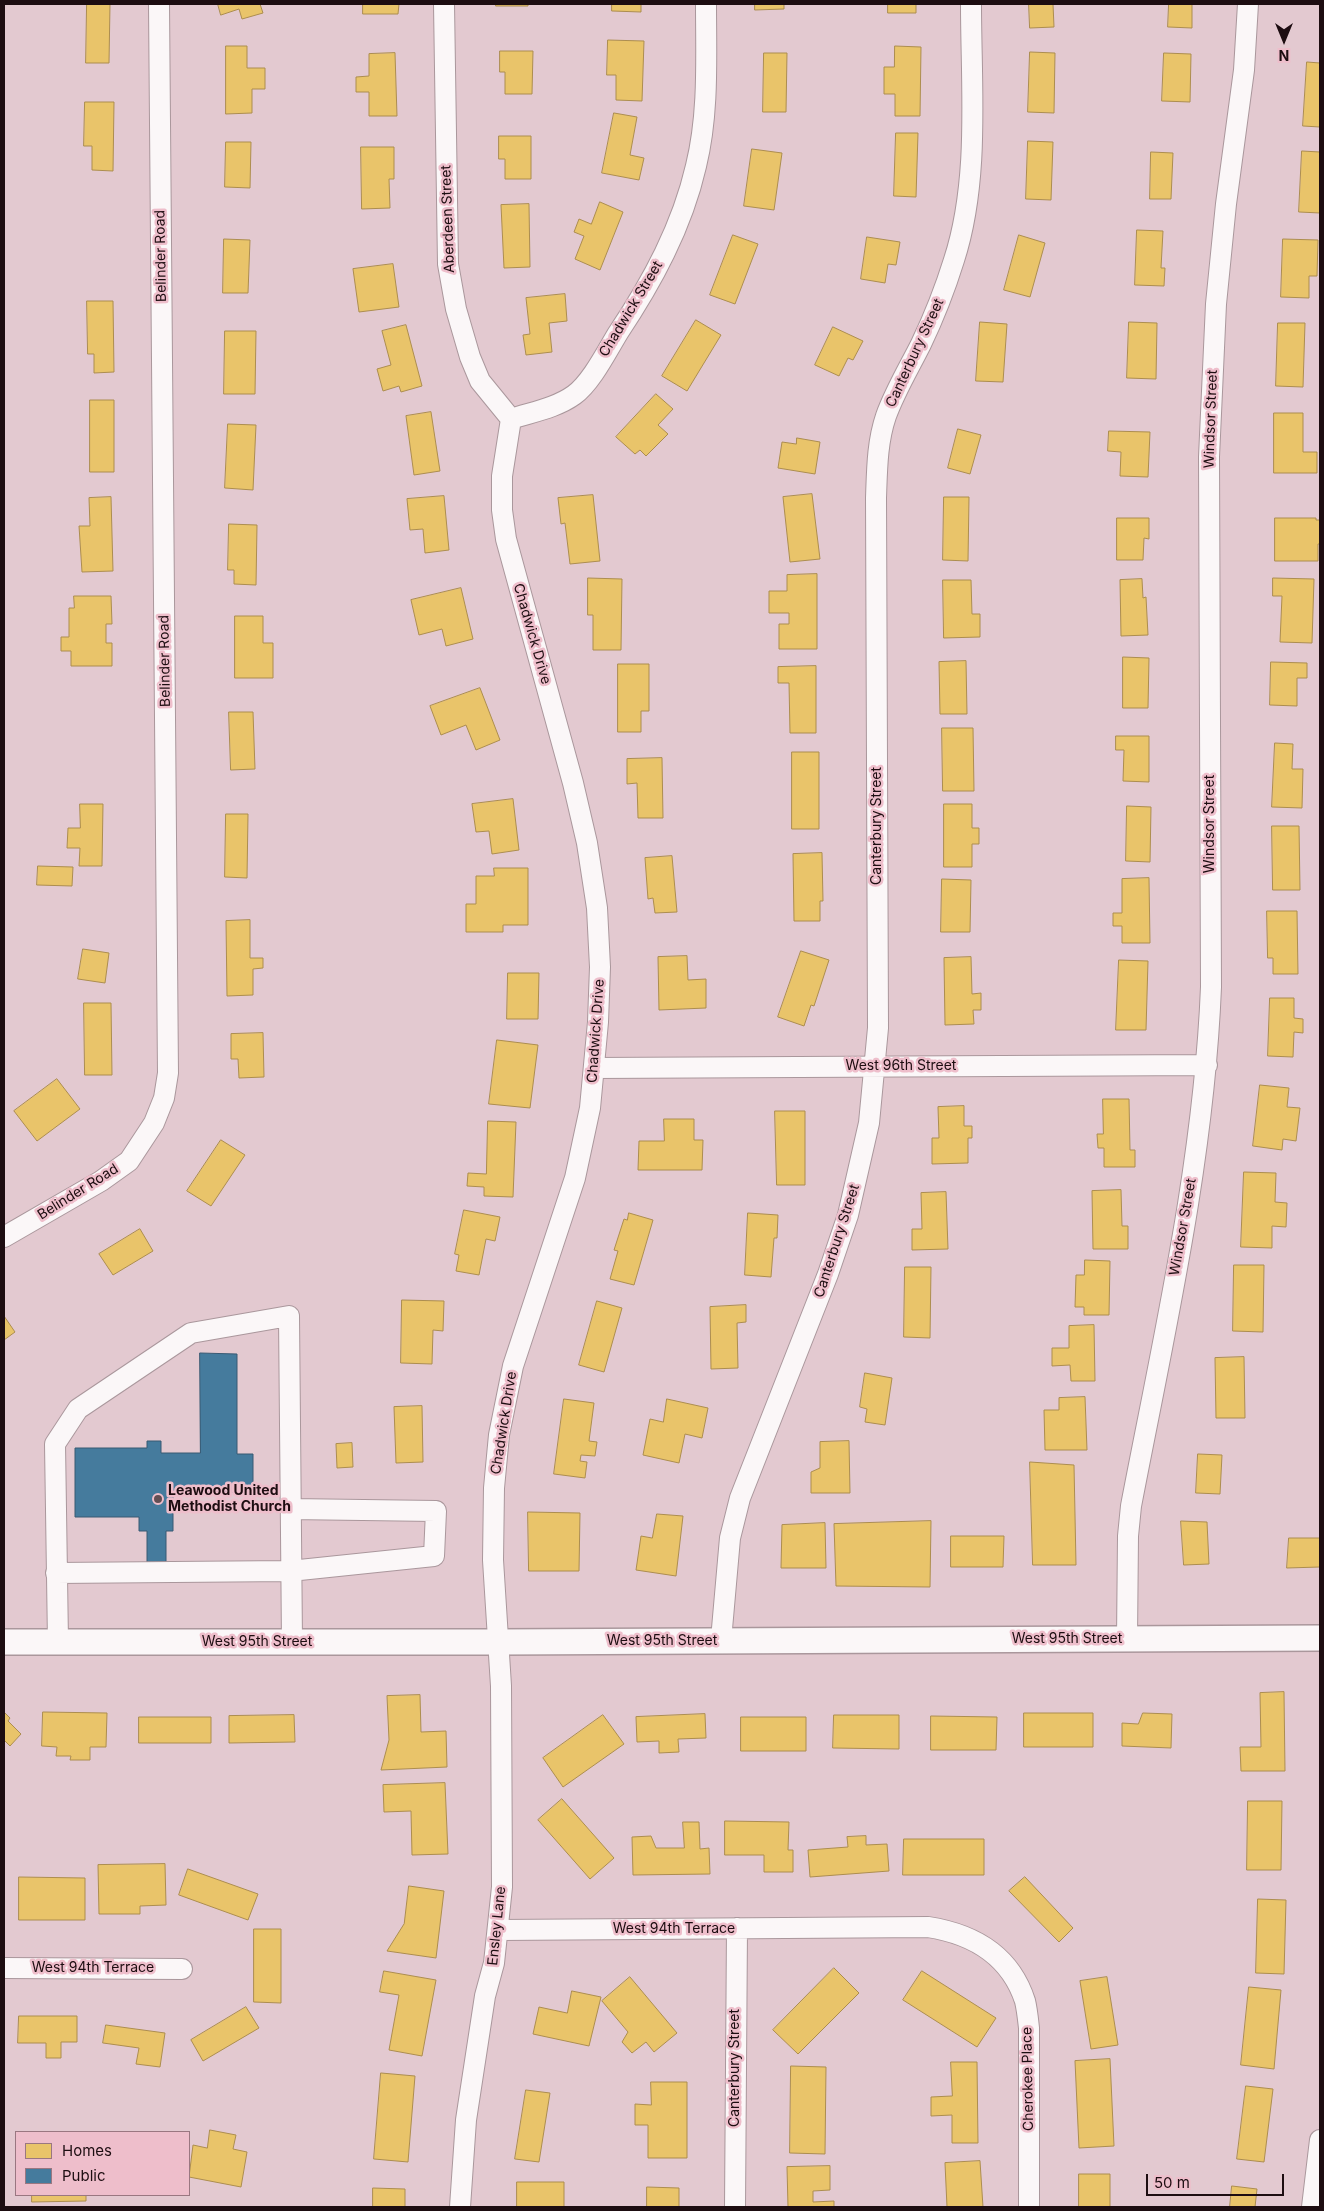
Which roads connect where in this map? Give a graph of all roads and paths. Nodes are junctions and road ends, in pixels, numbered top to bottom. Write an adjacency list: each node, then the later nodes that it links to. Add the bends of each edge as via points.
1 (158, 4): 10 (street, Belinder Road, via 168,1074 164,1098 154,1124 129,1161 101,1181)
2 (444, 4): 6 (street, Aberdeen Street, via 448,264 456,309 470,357 480,381)
3 (706, 4): 6 (street, Chadwick Street, via 704,116 696,164 685,208 659,264 634,310 576,394 557,405)
4 (970, 4): 8 (street, Canterbury Street, via 971,160 966,209 955,258 936,312 894,396 878,450)
5 (1248, 4): 7 (street, Windsor Street, via 1244,70 1216,304 1211,399 1211,987)
6 (511, 419): 9 (street, Chadwick Drive, via 502,476 506,539 573,782 597,908 600,967)
7 (1207, 1065): 8 (street, West 96th Street); 15 (street, Windsor Street, via 1183,1232 1131,1506)
8 (876, 1066): 9 (street, West 96th Street); 16 (street, Canterbury Street, via 869,1122 848,1215 740,1498 730,1538)
9 (594, 1068): 20 (street, Chadwick Drive, via 590,1108 575,1178 513,1366 499,1435 493,1560)
10 (4, 1237)
11 (290, 1509): 12 (street); 12 (street, via 436,1511 434,1556); 13 (street, via 289,1316 191,1333 78,1409 55,1444)
12 (290, 1571): 13 (street); 19 (street)
13 (56, 1573): 18 (street)
14 (1320, 1638): 15 (main road, West 95th Street)
15 (1127, 1639): 16 (main road, West 95th Street)
16 (721, 1640): 20 (main road, West 95th Street)
17 (4, 1642): 18 (main road, West 95th Street)
18 (58, 1642): 19 (main road, West 95th Street)
19 (292, 1642): 20 (main road, West 95th Street)
20 (499, 1642): 22 (street, Ensley Lane, via 502,1887)
21 (737, 1928): 22 (street, West 94th Terrace); 23 (street, West 94th Terrace, via 928,1927 952,1931 986,1947); 28 (street, Canterbury Street)
22 (498, 1930): 27 (street, Ensley Lane, via 466,2120)
23 (999, 1958): 29 (street, Cherokee Place, via 1014,1977 1025,2001 1029,2028)
24 (4, 1968): 25 (street, West 94th Terrace)
25 (182, 1969)
26 (1320, 2140): 30 (street)
27 (460, 2207)
28 (735, 2207)
29 (1029, 2207)
30 (1312, 2207)

